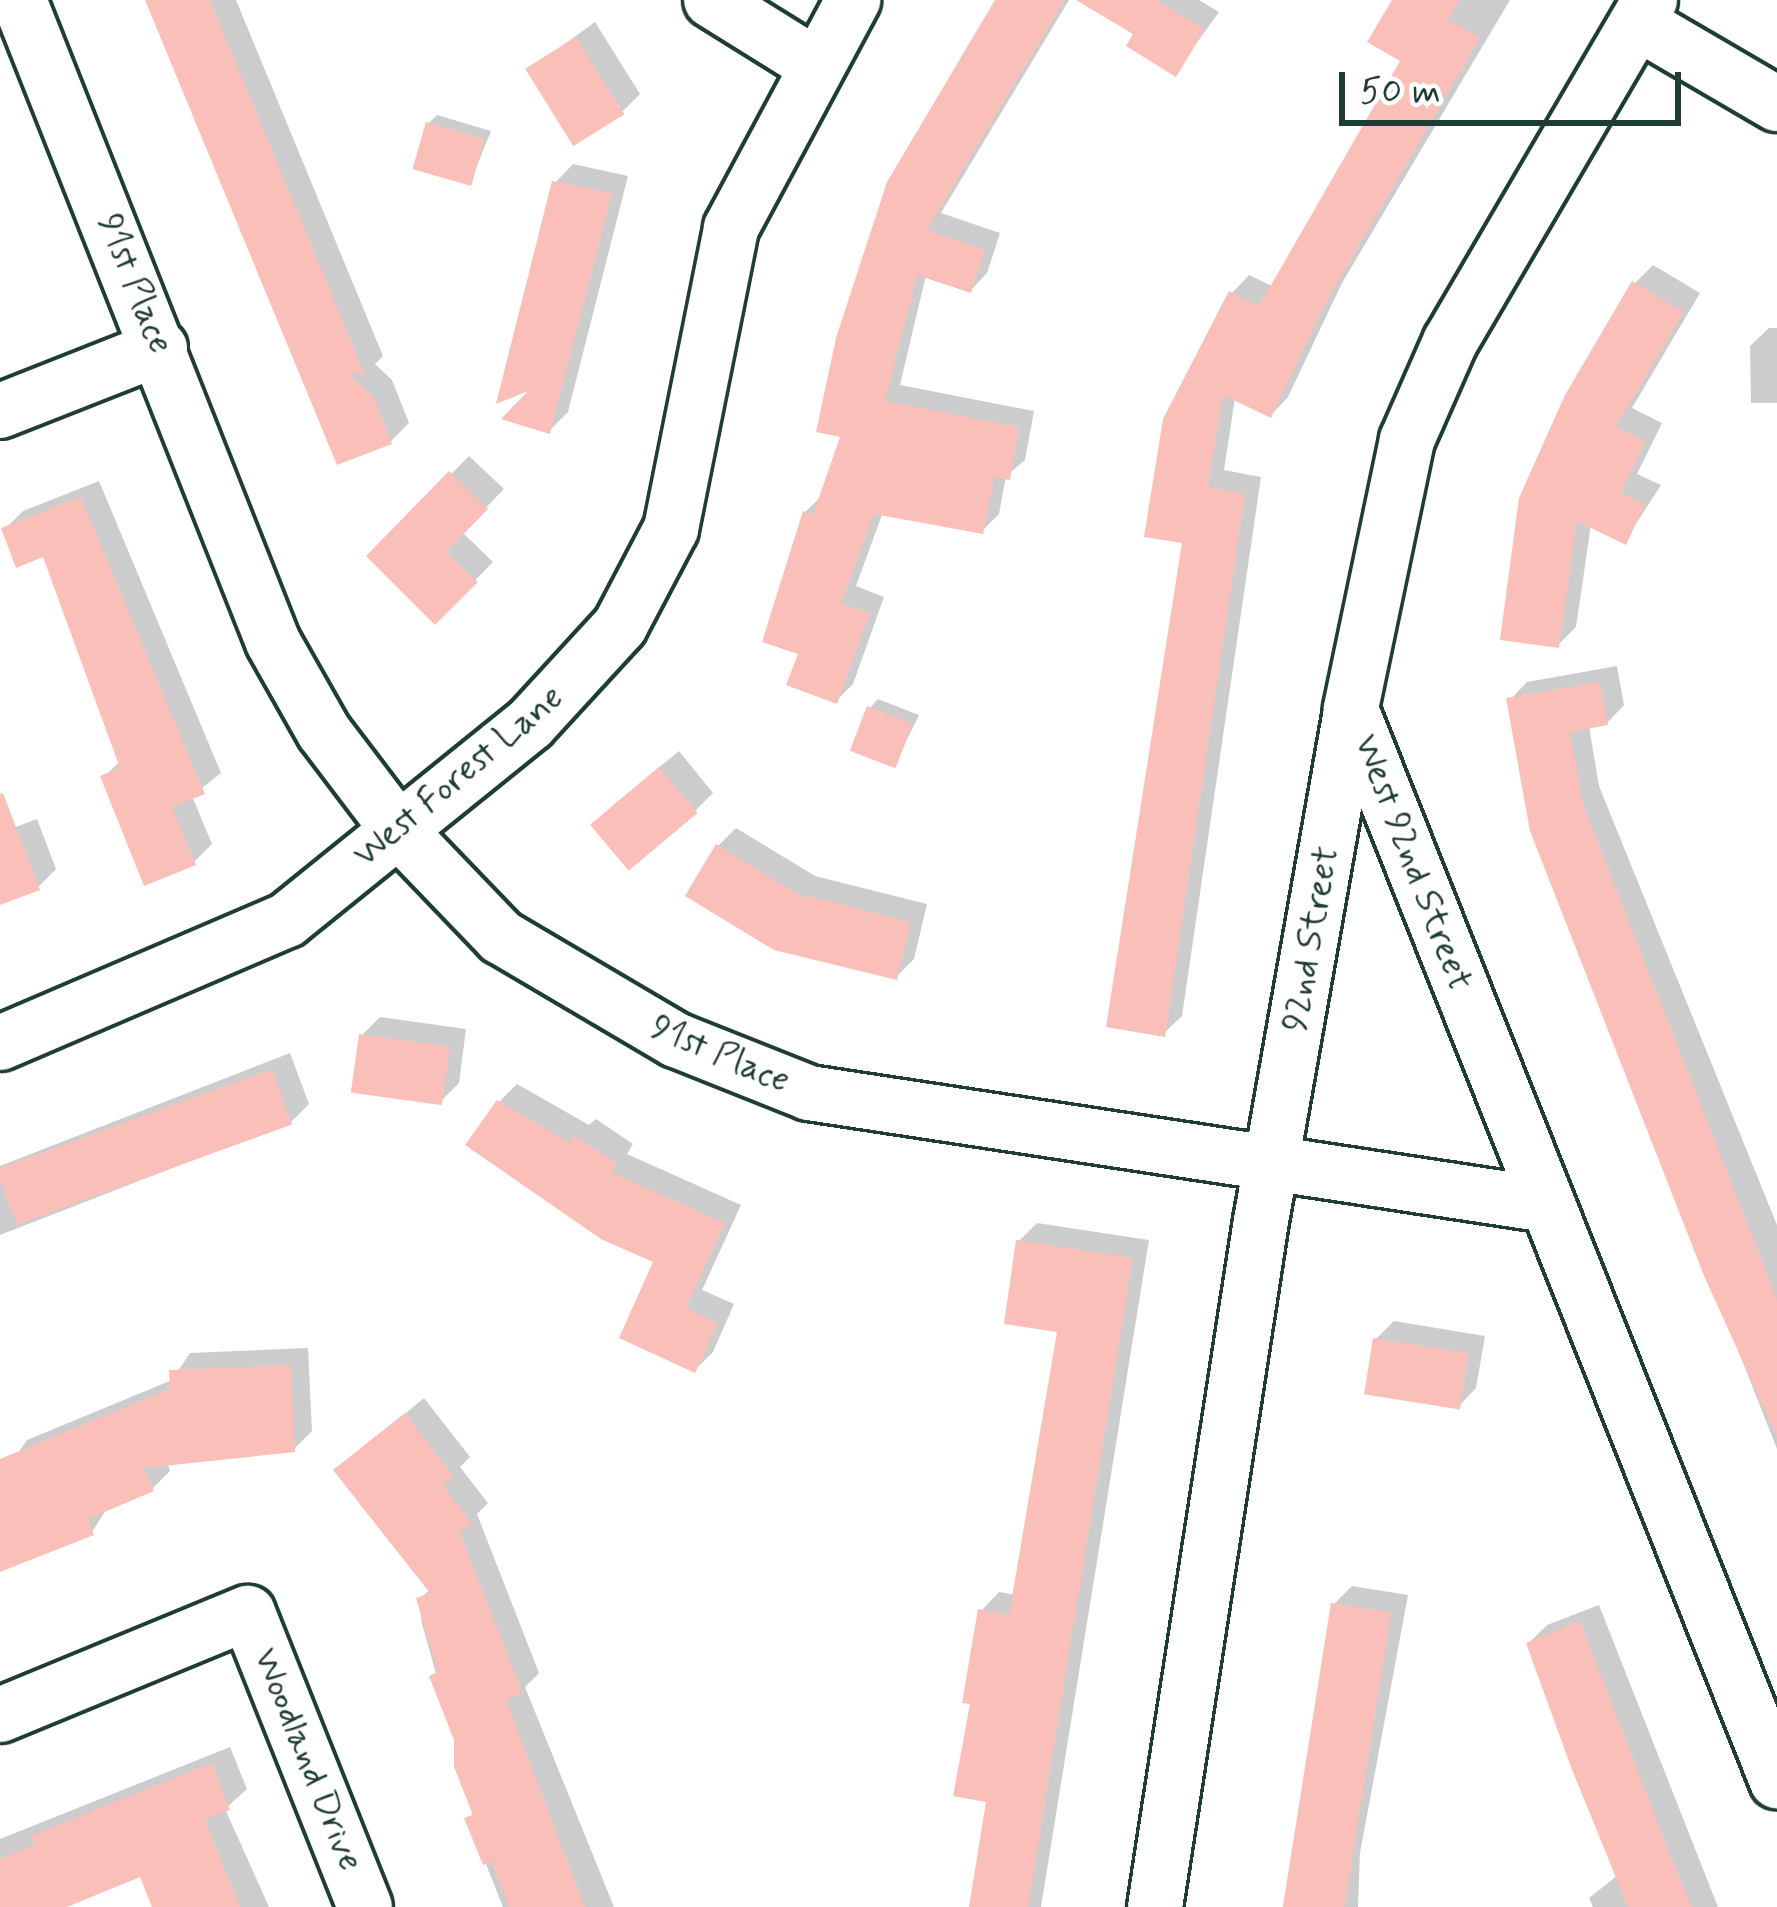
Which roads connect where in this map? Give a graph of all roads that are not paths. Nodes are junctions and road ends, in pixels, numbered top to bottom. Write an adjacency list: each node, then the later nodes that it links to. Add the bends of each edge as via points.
1 (19, 0): 7 (street, 91st Place)
2 (711, 0): 5 (street)
3 (853, 0): 5 (street, West Forest Lane)
4 (1645, 12): 6 (street); 9 (street, West 92nd Street, via 1450,342 1407,440)
5 (814, 64): 10 (street, West Forest Lane, via 731,228 685,478 643,587 609,639 530,724)
6 (1777, 104)
7 (160, 348): 8 (street); 10 (street, 91st Place, via 273,642 324,732)
8 (0, 411)
9 (1351, 709): 12 (street, 92nd Street); 13 (street, West 92nd Street)
10 (400, 832): 11 (street, West Forest Lane, via 287,920); 12 (street, 91st Place, via 501,937 572,986 676,1040 809,1093)
11 (0, 1042)
12 (1272, 1168): 13 (street); 17 (street)
13 (1547, 1205): 15 (street, West 92nd Street)
14 (0, 1714): 16 (street, Woodland Drive, via 248,1613)
15 (1777, 1781)
16 (365, 1907)
17 (1155, 1907)

